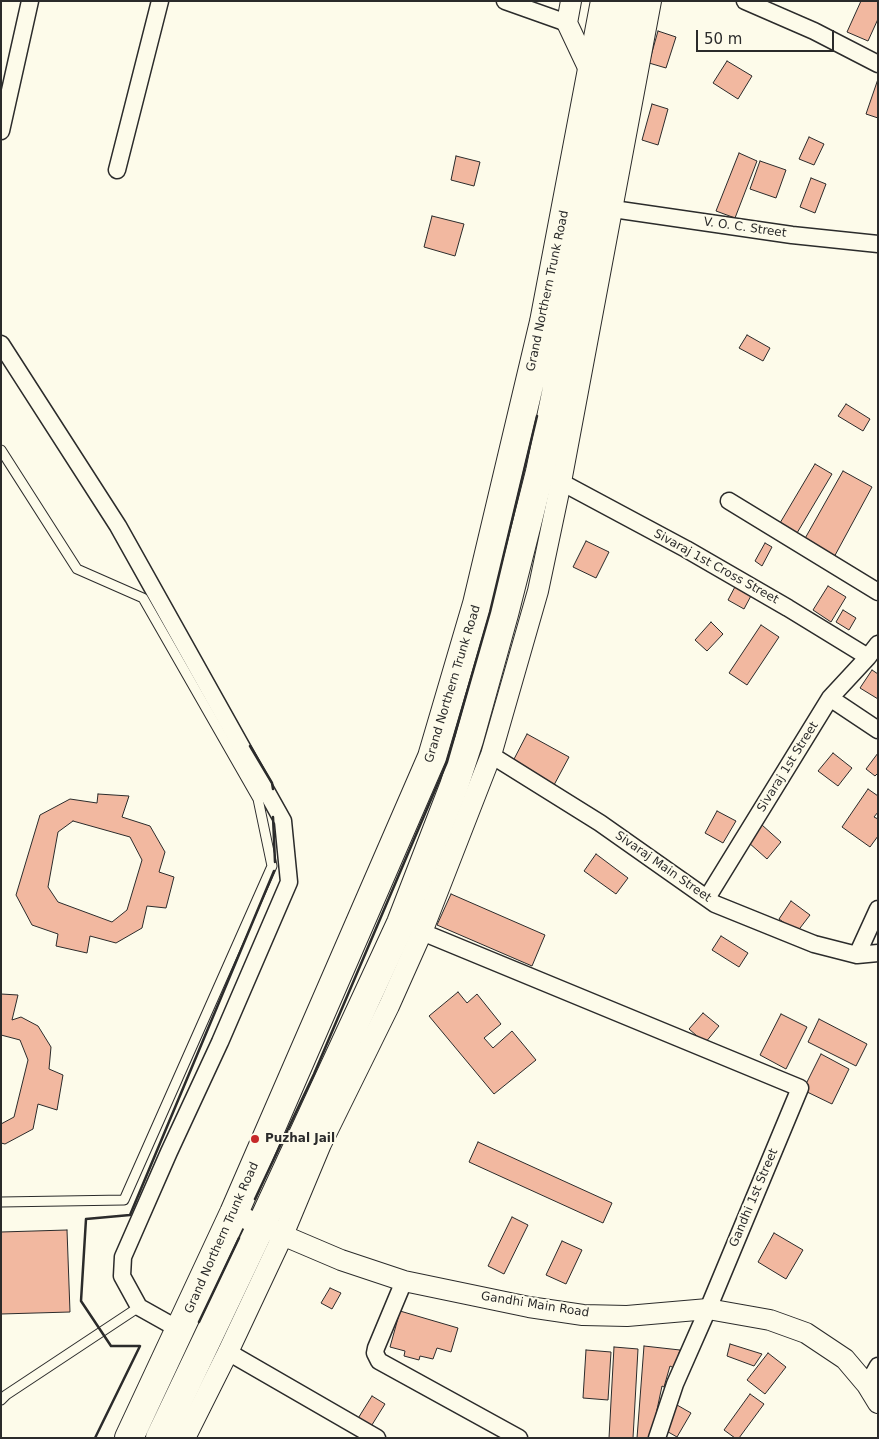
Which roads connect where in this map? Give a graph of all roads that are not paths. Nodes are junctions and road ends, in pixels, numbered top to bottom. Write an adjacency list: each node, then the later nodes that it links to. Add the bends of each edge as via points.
1 (30, 1): 12 (street)
2 (160, 1): 13 (street)
3 (506, 1): 9 (street)
4 (571, 1): 9 (street)
5 (605, 1): 11 (highway, Grand Northern Trunk Road)
6 (628, 1): 32 (highway, via 594,206 540,472 469,740 401,924)
7 (651, 1): 14 (street)
8 (745, 1): 10 (street)
9 (567, 23): 11 (street)
10 (878, 64)
11 (592, 76): 31 (highway, Grand Northern Trunk Road, via 544,322 478,604 432,757)
12 (1, 131)
13 (117, 170)
14 (613, 209): 15 (street, V. O. C. Street); 18 (street)
15 (878, 244)
16 (1, 344): 34 (street, via 118,526 282,821 289,882 123,1257 122,1276)
17 (1, 450): 30 (lane, via 77,569 143,598 258,800 272,866 124,1200)
18 (562, 482): 21 (street, Sivaraj 1st Cross Street, via 788,608); 24 (street, via 538,591)
19 (729, 501): 20 (street)
20 (878, 592)
21 (873, 650): 22 (street, Sivaraj 1st Street)
22 (830, 698): 23 (street); 25 (street, Sivaraj 1st Street)
23 (878, 730)
24 (491, 754): 25 (street, Sivaraj Main Street, via 600,823); 27 (street)
25 (707, 898): 29 (street, Sivaraj Main Street, via 814,944)
26 (878, 909): 29 (street)
27 (422, 932): 32 (street, via 321,1144); 35 (street, Gandhi 1st Street, via 800,1088)
28 (878, 953): 29 (street, Sivaraj Main Street)
29 (857, 955)
30 (1, 1202)
31 (234, 1213): 32 (street, Gandhi Main Road); 36 (highway, Grand Northern Trunk Road)
32 (272, 1231): 33 (street, Gandhi Main Road, via 341,1260); 37 (street); 43 (highway)
33 (404, 1281): 35 (street, Gandhi Main Road, via 582,1315 627,1316); 46 (street, via 376,1348 379,1361)
34 (139, 1307): 36 (street); 40 (lane)
35 (708, 1309): 39 (street, Gandhi Main Road, via 770,1320 806,1333 845,1360); 47 (street, Gandhi 1st Street, via 675,1384)
36 (180, 1330): 42 (highway, Grand Northern Trunk Road)
37 (228, 1352): 44 (street); 45 (street)
38 (878, 1366): 39 (street)
39 (868, 1385): 41 (street, Gandhi Main Road)
40 (1, 1400)
41 (878, 1403)
42 (129, 1438)
43 (160, 1438)
44 (185, 1438)
45 (377, 1438)
46 (519, 1438)
47 (657, 1438)

